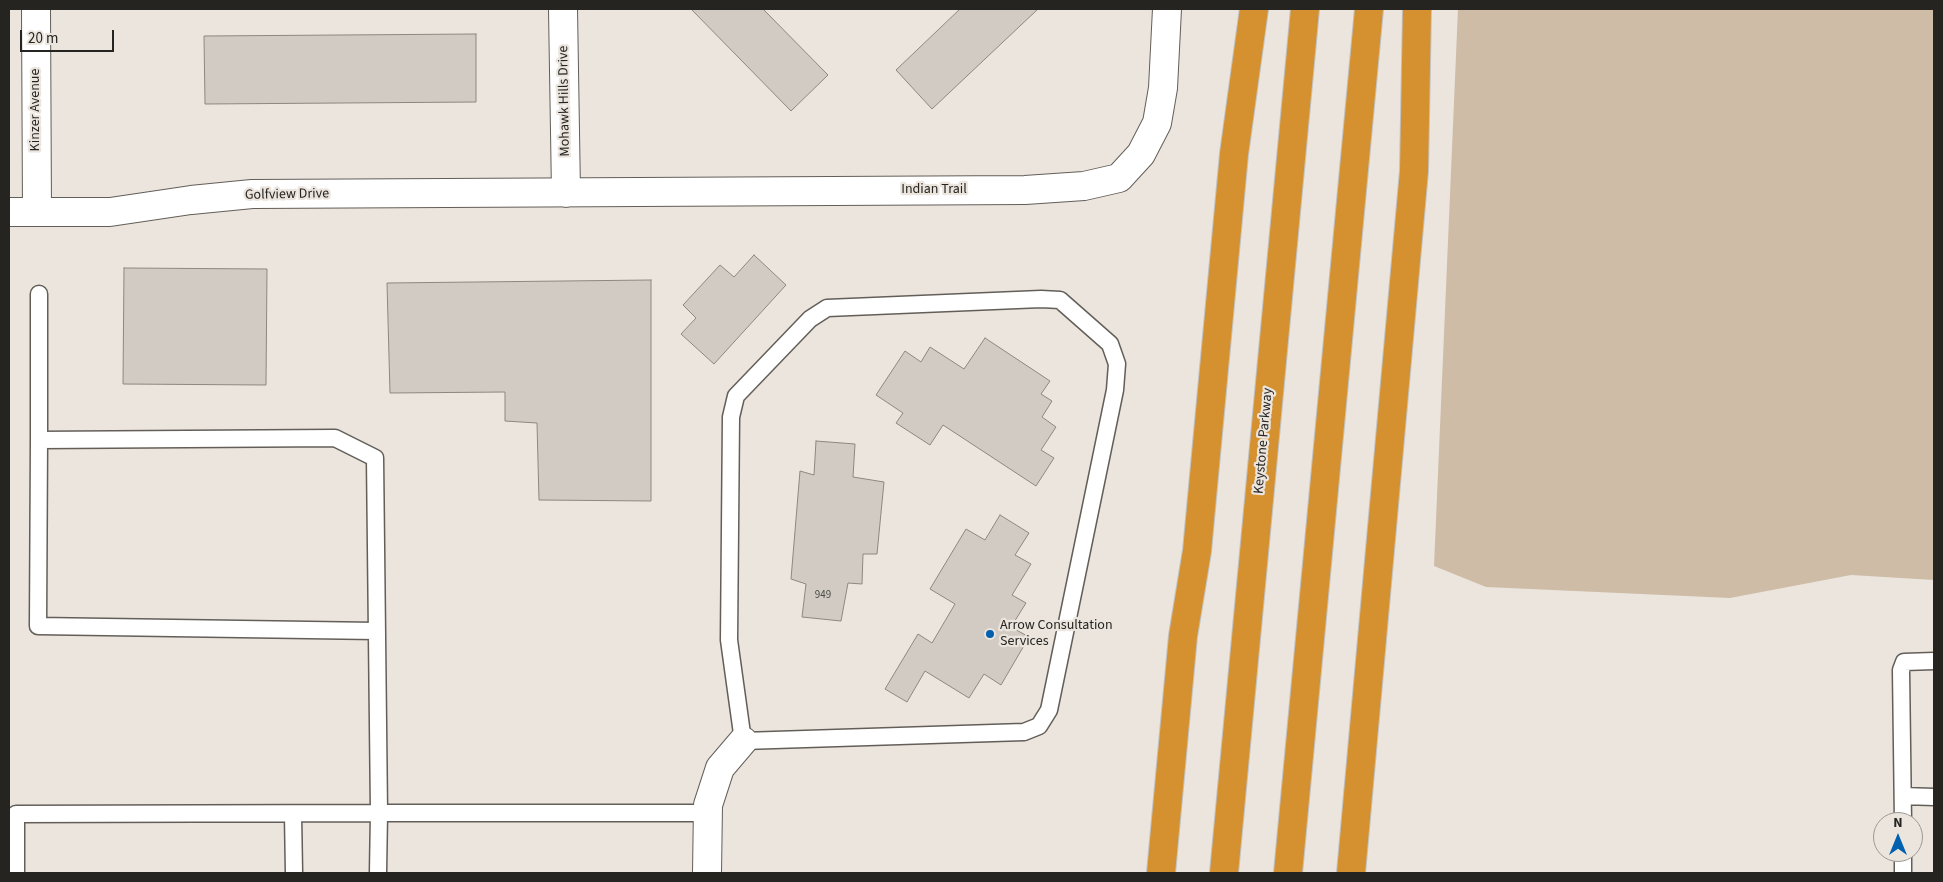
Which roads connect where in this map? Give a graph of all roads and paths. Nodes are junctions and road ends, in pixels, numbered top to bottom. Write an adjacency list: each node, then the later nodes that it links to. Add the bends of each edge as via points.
1 (36, 9): 10 (street, Kinzer Avenue)
2 (564, 9): 8 (street, Mohawk Hills Drive)
3 (1167, 9): 8 (street, Indian Trail, via 1163,88 1157,123 1141,154 1119,178 1084,186 1025,190)
4 (1254, 9): 26 (highway, via 1234,154 1197,551 1183,636)
5 (1305, 9): 27 (highway, Keystone Parkway)
6 (1369, 9): 28 (highway)
7 (1417, 9): 29 (highway, via 1414,171)
8 (566, 193): 10 (street, Golfview Drive, via 252,194 110,212)
9 (9, 212): 10 (street, Golfview Drive)
10 (36, 212)
11 (38, 294): 12 (lane)
12 (38, 440): 13 (lane, via 335,438 375,458); 13 (lane, via 38,626)
13 (376, 631): 19 (lane)
14 (1934, 661): 16 (lane, via 1904,662 1901,670)
15 (744, 741): 15 (lane, via 729,640 731,417 736,396 810,319 827,308 1060,300 1110,344 1117,364 1115,390 1049,710 1039,726 1024,732); 20 (street, via 720,768)
16 (1903, 796): 17 (lane); 18 (lane)
17 (1934, 796)
18 (1903, 812)
19 (379, 813): 20 (lane); 21 (lane); 24 (lane)
20 (708, 813): 25 (street)
21 (293, 814): 22 (lane, via 16,814); 23 (lane)
22 (16, 873)
23 (294, 873)
24 (378, 873)
25 (707, 873)
26 (1161, 873)
27 (1224, 873)
28 (1288, 873)
29 (1351, 873)

